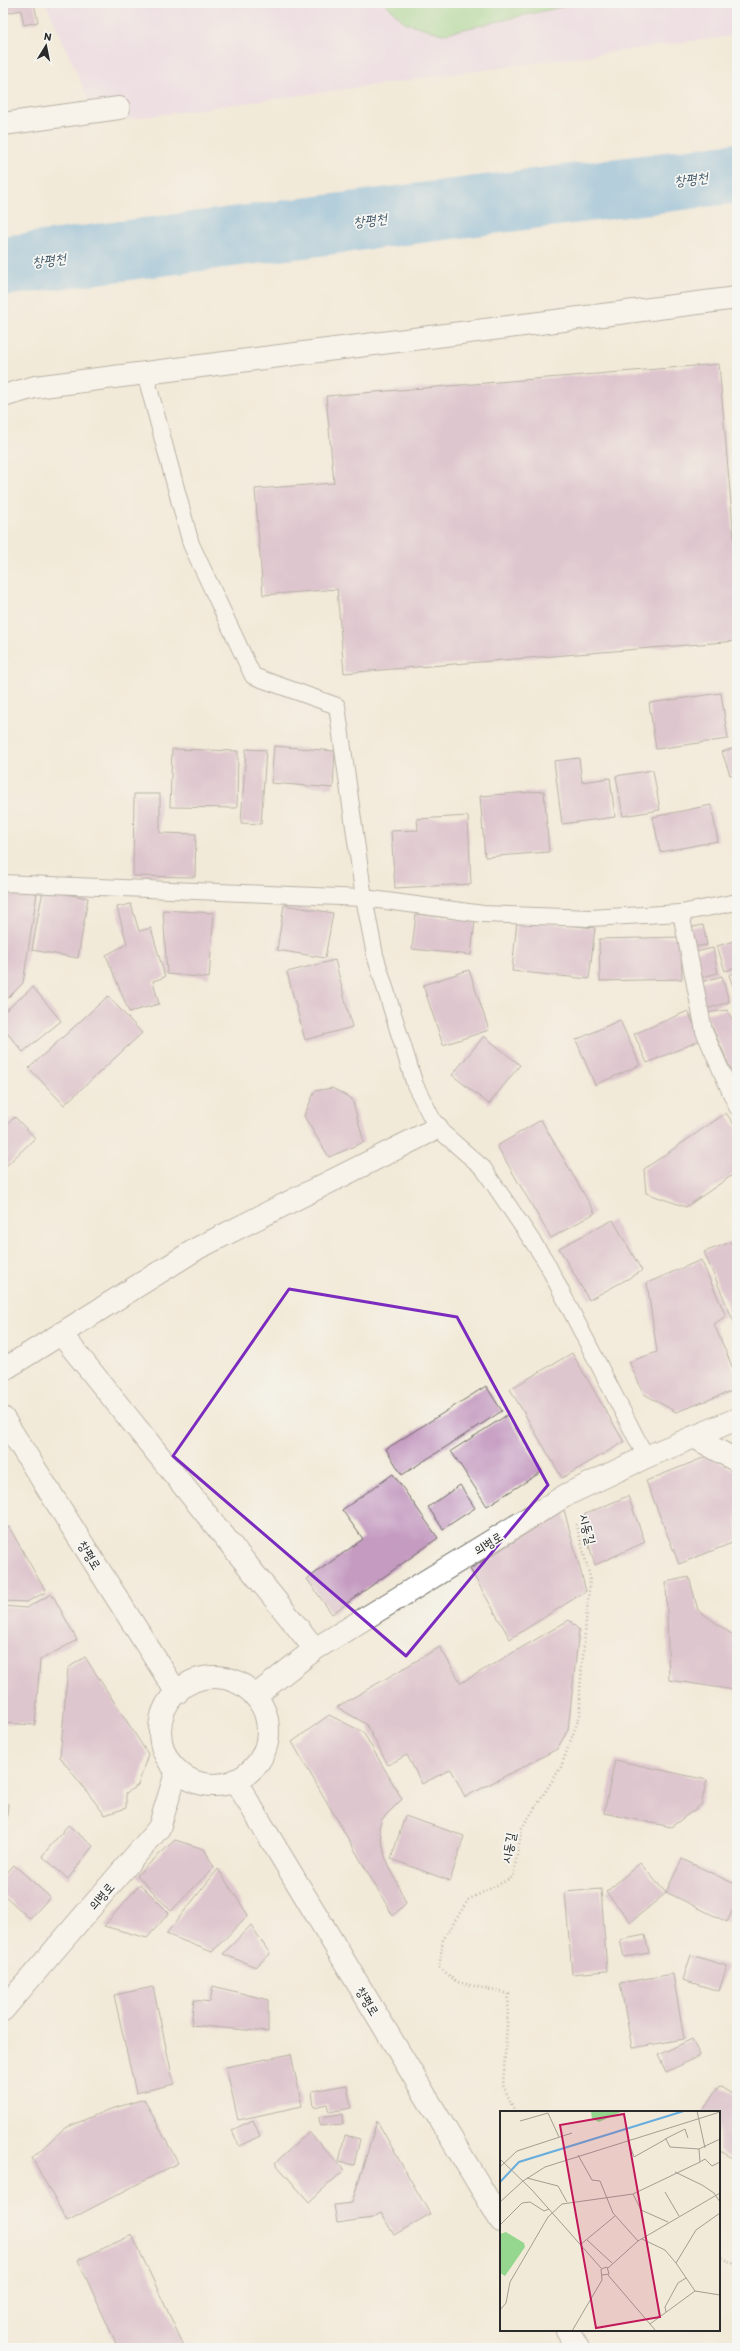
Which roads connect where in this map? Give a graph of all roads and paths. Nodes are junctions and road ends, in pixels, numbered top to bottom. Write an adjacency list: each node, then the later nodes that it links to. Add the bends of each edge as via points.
1 (119, 108): 2 (street)
2 (3, 124)
3 (737, 298): 4 (street)
4 (145, 373): 5 (street, via 35,387); 7 (lane, via 191,544 253,676 337,706)
5 (3, 396)
6 (3, 883): 7 (lane)
7 (364, 898): 9 (lane, via 483,914 590,918); 11 (lane, via 375,955 396,1026 416,1085)
8 (737, 902): 9 (lane)
9 (682, 913): 10 (lane, via 704,1031)
10 (737, 1107)
11 (437, 1128): 12 (street, via 198,1248); 17 (lane, via 483,1168 545,1260)
12 (61, 1334): 13 (street); 20 (street)
13 (3, 1370)
14 (3, 1418): 21 (street, 창평로)
15 (737, 1419): 16 (street, 의병로)
16 (694, 1438): 17 (street, 의병로); 18 (street)
17 (646, 1457): 19 (street, 의병로)
18 (737, 1461)
19 (568, 1494): 20 (street, 의병로); 26 (path, 시동길, via 590,1577 580,1715 561,1766 522,1828 513,1876 468,1900 443,1940 438,1967 457,1982 509,1994 503,2085)
20 (315, 1649): 22 (street, 의병로)
21 (177, 1693): 22 (street, via 196,1680 214,1677 232,1680 249,1689); 23 (street, via 168,1702 161,1720 160,1738 165,1755)
22 (255, 1696): 24 (street, via 267,1718 268,1735 264,1752 255,1767)
23 (177, 1770): 24 (street, via 191,1780 208,1785 225,1784); 25 (street, 의병로, via 160,1828)
24 (235, 1780): 27 (street, 창평로)
25 (3, 2010)
26 (515, 2111)
27 (500, 2219)
28 (720, 2256): 29 (path)
29 (737, 2265)
30 (568, 2331): 31 (street)
31 (578, 2348)

